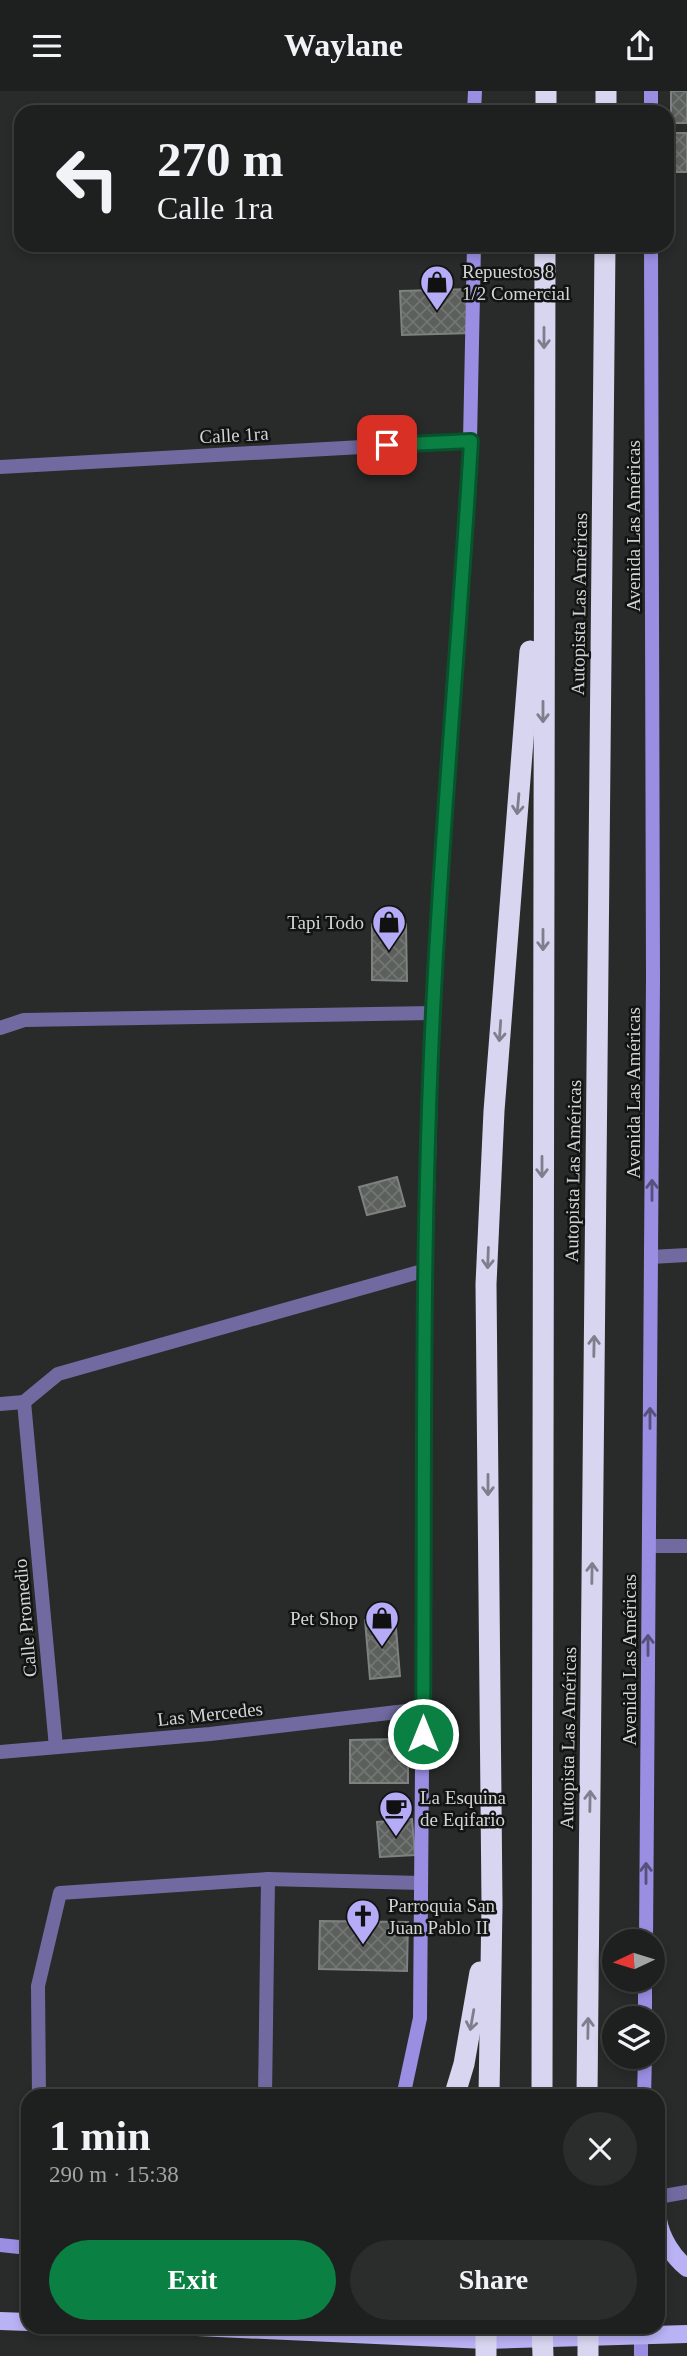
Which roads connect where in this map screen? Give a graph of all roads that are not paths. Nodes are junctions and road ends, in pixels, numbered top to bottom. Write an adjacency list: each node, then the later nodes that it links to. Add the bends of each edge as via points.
1 (474, 252): 5 (street)
2 (545, 252): 7 (highway, Autopista Las Américas, one-way to 7)
3 (605, 252): 31 (highway, Autopista Las Américas, one-way to 3)
4 (651, 252): 11 (street, Avenida Las Américas, one-way to 4)
5 (471, 441): 6 (street, Calle 1ra); 8 (street)
6 (0, 467)
7 (543, 492): 22 (highway, one-way to 22, via 494,1111 486,1284); 30 (highway, Autopista Las Américas, one-way to 30)
8 (433, 1013): 9 (street, via 24,1020); 12 (street)
9 (0, 1028)
10 (687, 1255): 11 (street)
11 (651, 1257): 15 (street, Avenida Las Américas, one-way to 11)
12 (426, 1270): 13 (street, via 58,1374); 17 (street)
13 (24, 1402): 14 (street); 18 (street, Calle Promedio)
14 (0, 1404)
15 (649, 1546): 16 (street); 23 (street, Avenida Las Américas, one-way to 15)
16 (687, 1546)
17 (423, 1709): 18 (street, Las Mercedes); 21 (street)
18 (56, 1747): 19 (street, Las Mercedes)
19 (0, 1752)
20 (268, 1879): 21 (street); 25 (street, via 60,1893 38,1986); 26 (street)
21 (421, 1883): 27 (street, via 420,2018)
22 (492, 1905): 28 (highway, one-way to 28); 29 (highway)
23 (646, 1929)
24 (645, 2069): 32 (street)
25 (39, 2089)
26 (265, 2089)
27 (405, 2089)
28 (456, 2089)
29 (489, 2089)
30 (542, 2089)
31 (587, 2089)
32 (644, 2089)
33 (687, 2192): 34 (street)
34 (665, 2196)
35 (665, 2240): 38 (main road)
36 (0, 2245): 37 (street)
37 (21, 2247)
38 (687, 2268)
39 (0, 2321): 40 (main road)
40 (21, 2322)
41 (665, 2333): 47 (main road)
42 (342, 2334): 48 (main road)
43 (542, 2334): 49 (highway, bridge)
44 (588, 2334): 50 (highway, bridge)
45 (607, 2334): 48 (main road)
46 (641, 2334): 51 (street)
47 (687, 2334)
48 (486, 2341)
49 (543, 2356)
50 (588, 2356)
51 (641, 2356)

